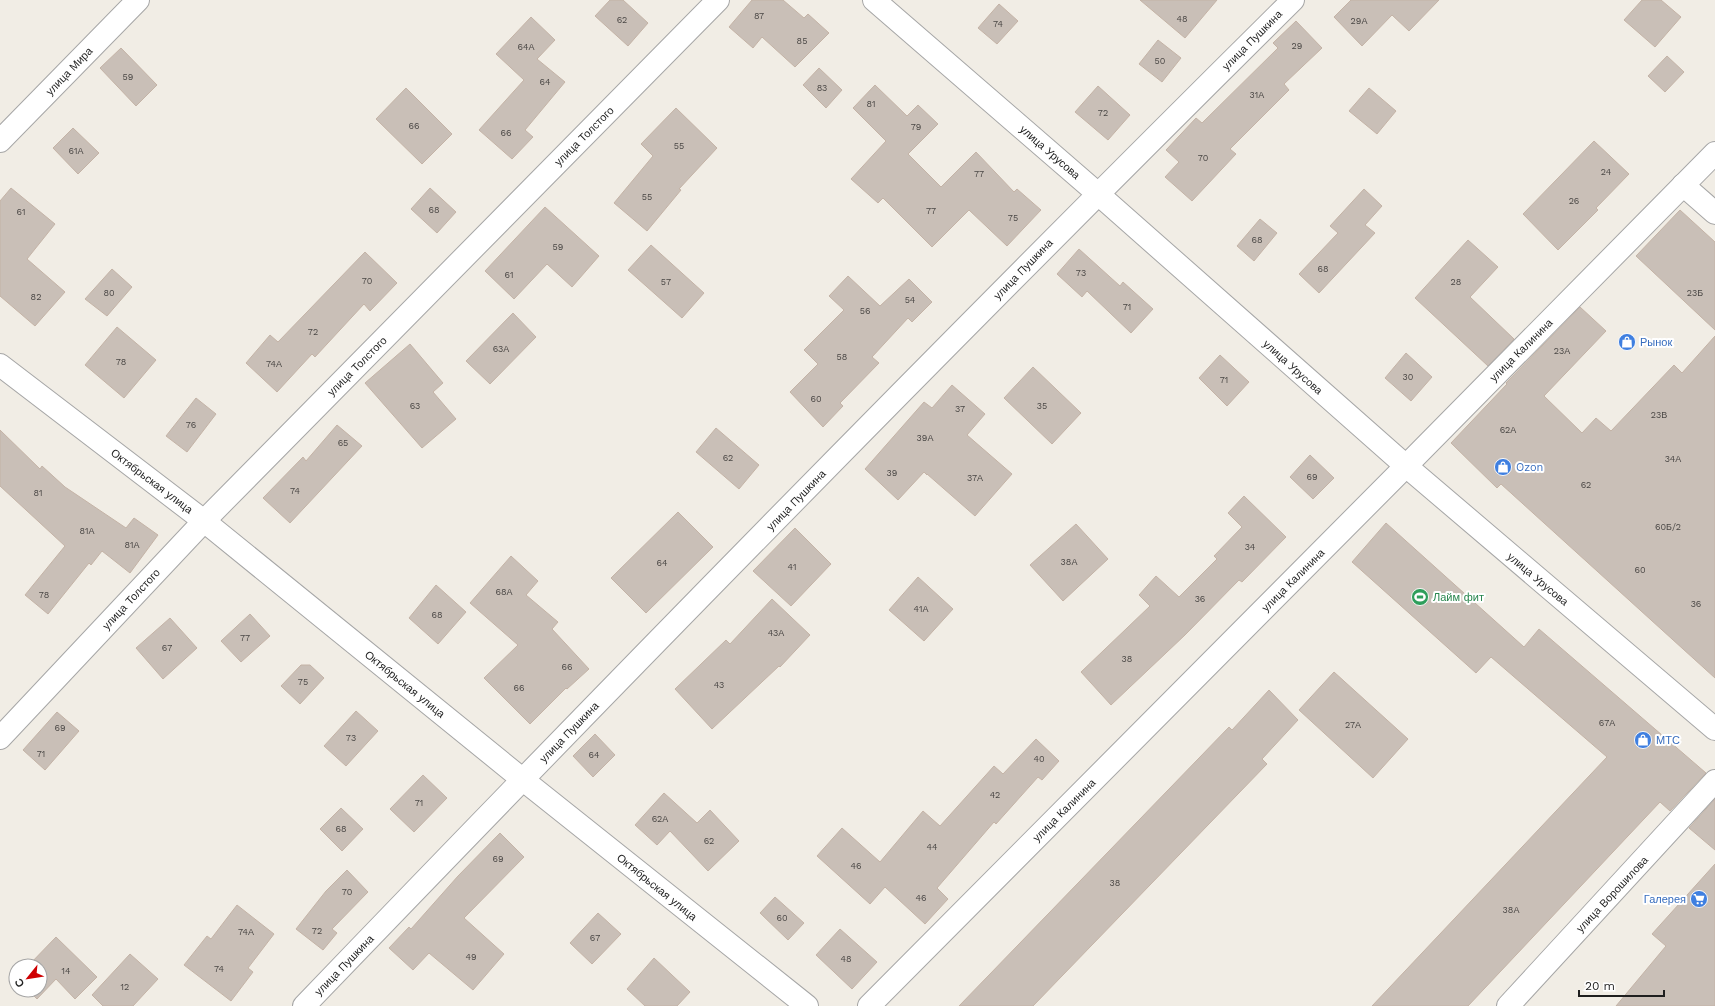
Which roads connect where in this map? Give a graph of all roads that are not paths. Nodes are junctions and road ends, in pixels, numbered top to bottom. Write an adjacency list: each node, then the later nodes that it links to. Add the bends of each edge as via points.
1 (138, 0): 5 (street, улица Мира)
2 (718, 0): 12 (street, улица Толстого)
3 (874, 0): 8 (street, улица Урусова)
4 (1293, 0): 8 (street, улица Пушкина)
5 (0, 141)
6 (1715, 153): 7 (street, улица Калинина)
7 (1683, 185): 9 (street); 11 (street, улица Калинина)
8 (1097, 194): 11 (street, улица Урусова); 15 (street, улица Пушкина)
9 (1715, 213)
10 (0, 365): 12 (street, Октябрьская улица)
11 (1406, 466): 13 (street, улица Урусова); 19 (street, улица Калинина)
12 (204, 521): 14 (street, улица Толстого); 15 (street, Октябрьская улица)
13 (1715, 729)
14 (0, 738)
15 (522, 779): 17 (street, улица Пушкина); 18 (street, Октябрьская улица)
16 (1715, 781): 20 (street, улица Ворошилова)
17 (304, 1006)
18 (807, 1006)
19 (869, 1006)
20 (1508, 1006)

